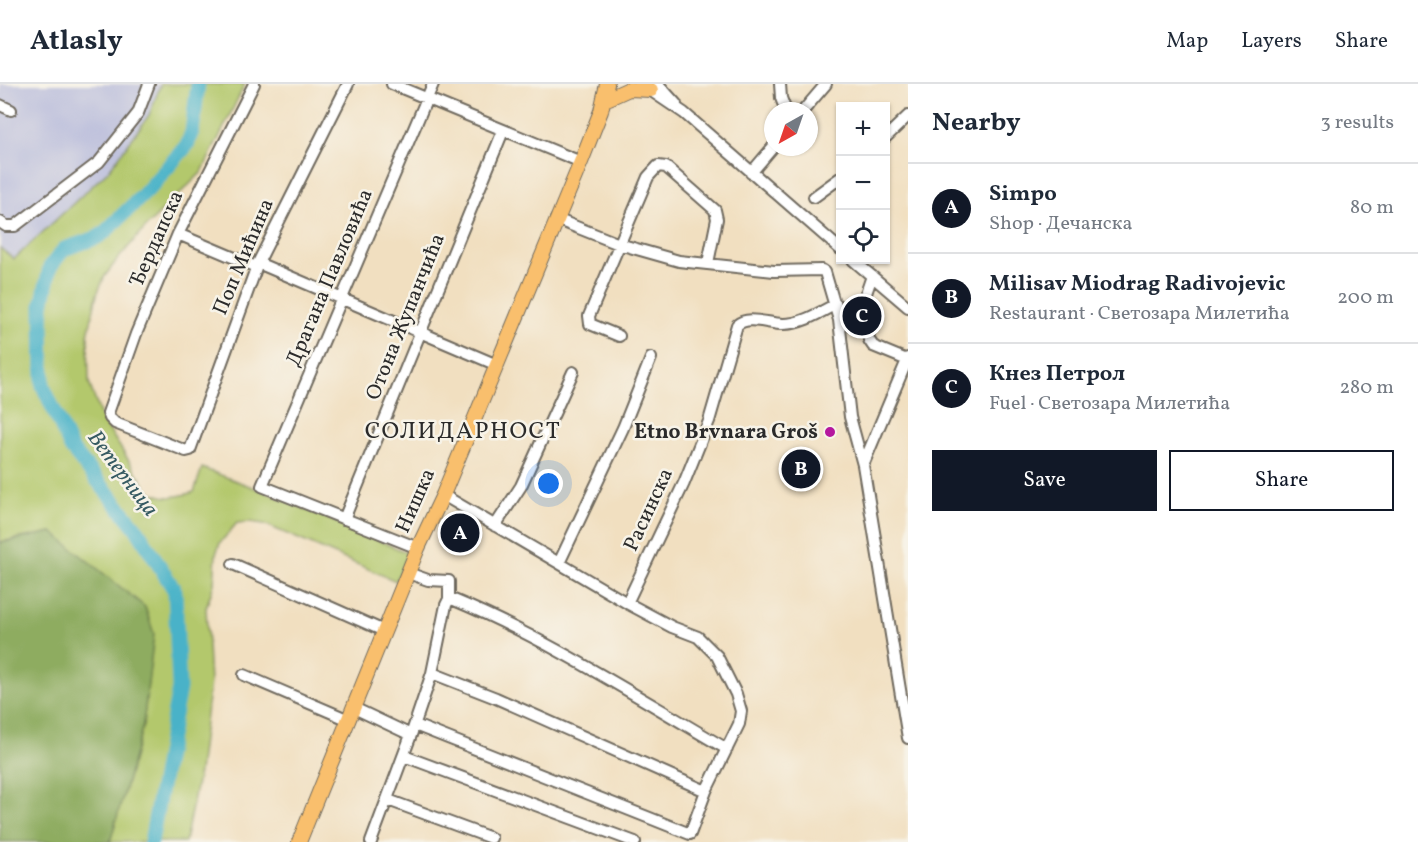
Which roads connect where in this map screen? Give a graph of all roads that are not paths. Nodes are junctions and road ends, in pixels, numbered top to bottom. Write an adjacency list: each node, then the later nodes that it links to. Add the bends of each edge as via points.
1 (150, 84): 27 (street, via 138,112 99,162 15,226)
2 (254, 84): 28 (street, Ђердапска)
3 (348, 84): 33 (street, Поп Мићина)
4 (392, 84): 12 (street)
5 (433, 84): 12 (street, Драгана Павловића)
6 (607, 84): 17 (main road)
7 (616, 84): 11 (main road)
8 (780, 84): 13 (street)
9 (826, 84): 14 (street)
10 (650, 86): 11 (main road, via 629,89); 23 (street)
11 (609, 98): 17 (main road)
12 (427, 99): 19 (street); 35 (street, Драгана Павловића)
13 (783, 102)
14 (811, 102)
15 (0, 105): 16 (street)
16 (12, 110)
17 (601, 111): 22 (main road, Нишка)
18 (908, 116): 20 (street)
19 (503, 131): 22 (street); 38 (street, Отона Жупанчића)
20 (890, 132)
21 (766, 156): 23 (street)
22 (580, 162): 26 (main road, Нишка)
23 (752, 173): 30 (street)
24 (836, 181): 25 (street)
25 (814, 197)
26 (556, 219): 29 (street); 42 (main road, Нишка)
27 (0, 222)
28 (178, 234): 33 (street); 44 (street, Ђердапска, via 136,334 108,416 115,423)
29 (619, 244): 31 (street, via 679,261); 31 (street, via 648,177 661,166 715,210 717,219); 39 (street, via 589,322)
30 (836, 246)
31 (708, 263): 36 (street, via 764,270 822,270)
32 (858, 264): 34 (street)
33 (257, 265): 35 (street); 44 (street, Поп Мићина)
34 (872, 276): 37 (street); 41 (street, via 864,299 869,340 873,346)
35 (343, 299): 38 (street); 47 (street, Драгана Павловића, via 262,486)
36 (836, 304): 45 (street, via 850,417); 54 (street, Расинска, via 794,323 747,321 737,325 710,421)
37 (908, 307)
38 (420, 333): 42 (street); 47 (street, Отона Жупанчића)
39 (619, 336)
40 (651, 358): 50 (street, via 623,428)
41 (907, 359): 45 (street)
42 (496, 365): 46 (main road, Нишка)
43 (573, 372): 48 (street, via 521,486)
44 (188, 451)
45 (863, 465): 60 (street)
46 (443, 495): 48 (street); 49 (main road, Нишка)
47 (344, 519): 49 (street)
48 (495, 526): 50 (street)
49 (418, 548): 52 (main road, Нишка)
50 (559, 563): 54 (street)
51 (233, 564): 55 (street)
52 (408, 573): 53 (street, via 428,580 449,581); 55 (main road, Нишка)
53 (449, 600): 56 (street); 61 (street, via 498,618 538,639)
54 (627, 603): 61 (street, via 698,638 717,656 741,711)
55 (384, 632): 58 (main road, Нишка)
56 (432, 673): 59 (street); 63 (street)
57 (244, 675): 58 (street)
58 (352, 714): 59 (street); 66 (main road, Нишка)
59 (413, 730): 62 (street); 63 (street, via 690,834)
60 (908, 738)
61 (727, 749): 63 (street)
62 (405, 756): 64 (street); 68 (street)
63 (706, 791)
64 (388, 800): 65 (street); 67 (street)
65 (492, 838)
66 (299, 842)
67 (371, 842)
68 (635, 842)

